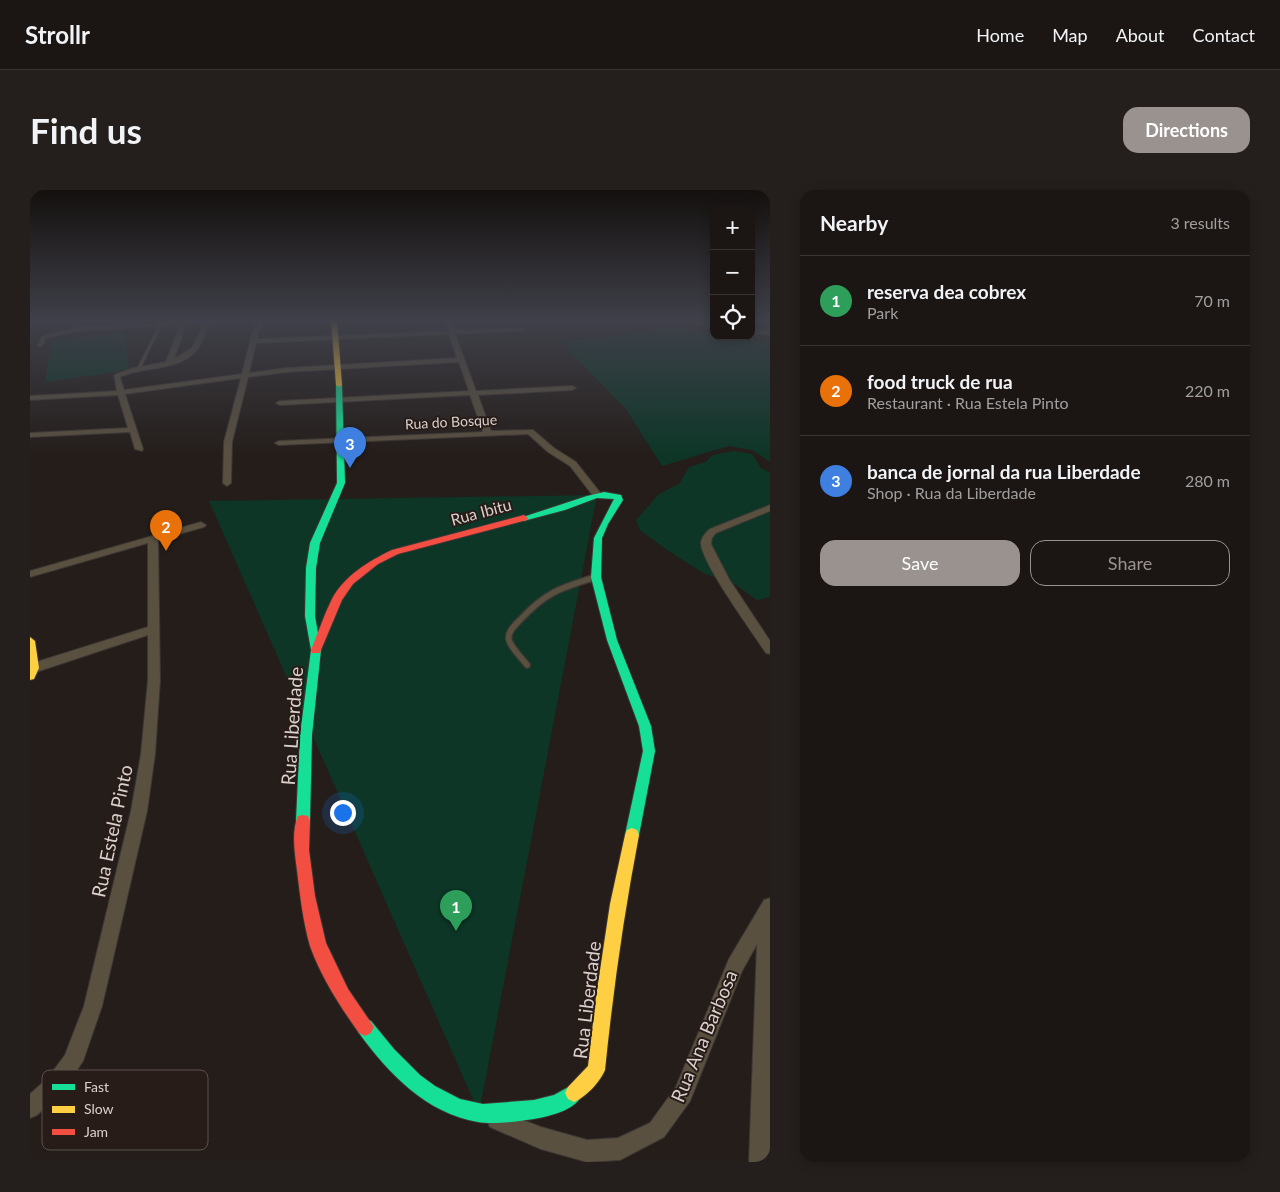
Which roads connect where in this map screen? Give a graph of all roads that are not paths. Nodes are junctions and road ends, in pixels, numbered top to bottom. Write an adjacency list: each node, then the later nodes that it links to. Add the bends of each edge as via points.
1 (140, 365): 7 (lane)
2 (159, 365): 7 (street)
3 (247, 365): 8 (street)
4 (378, 365): 6 (street)
5 (462, 365): 10 (street)
6 (338, 368): 8 (street); 13 (street)
7 (138, 370): 11 (street, via 116,376)
8 (244, 376): 11 (street); 21 (street, via 226,443)
9 (572, 388): 10 (street)
10 (475, 393): 13 (street); 16 (street)
11 (120, 394): 12 (street); 15 (street)
12 (30, 398)
13 (340, 400): 14 (street); 18 (street)
14 (280, 403)
15 (132, 430): 17 (street); 20 (street)
16 (488, 434): 18 (street, Rua do Bosque); 22 (street, Rua do Bosque, via 533,432 551,450 573,464)
17 (30, 435)
18 (340, 441): 19 (street, Rua do Bosque); 30 (street, via 341,483 320,528 312,568 310,616)
19 (279, 443)
20 (139, 449)
21 (227, 483)
22 (597, 496): 27 (street, Rua Ibitu, via 611,494 619,500 598,538); 30 (street, Rua Ibitu, via 375,560 349,583 338,598)
23 (770, 508): 31 (street, via 713,531 706,542 715,564)
24 (201, 525): 25 (street)
25 (153, 540): 26 (street); 28 (street, Rua Estela Pinto)
26 (30, 574)
27 (596, 577): 32 (lane, via 543,596 510,630 509,640); 38 (street, Rua Liberdade, via 612,640 645,726 649,751 618,904 596,1070 567,1100 532,1110)
28 (154, 628): 33 (street); 35 (street, Rua Estela Pinto, via 148,754 139,811 93,1006 73,1061)
29 (30, 641): 33 (street)
30 (316, 650): 38 (street, Rua Liberdade, via 306,735 302,850 318,945 342,995 373,1037 411,1079 441,1101)
31 (770, 650)
32 (527, 665)
33 (32, 672)
34 (769, 908): 38 (street, Rua Ana Barbosa, via 735,964 683,1094 657,1130 620,1149 587,1151 541,1138); 39 (street)
35 (66, 1070)
36 (42, 1097): 37 (street, Rua Estela Pinto)
37 (30, 1108)
38 (479, 1113)
39 (760, 1162)

